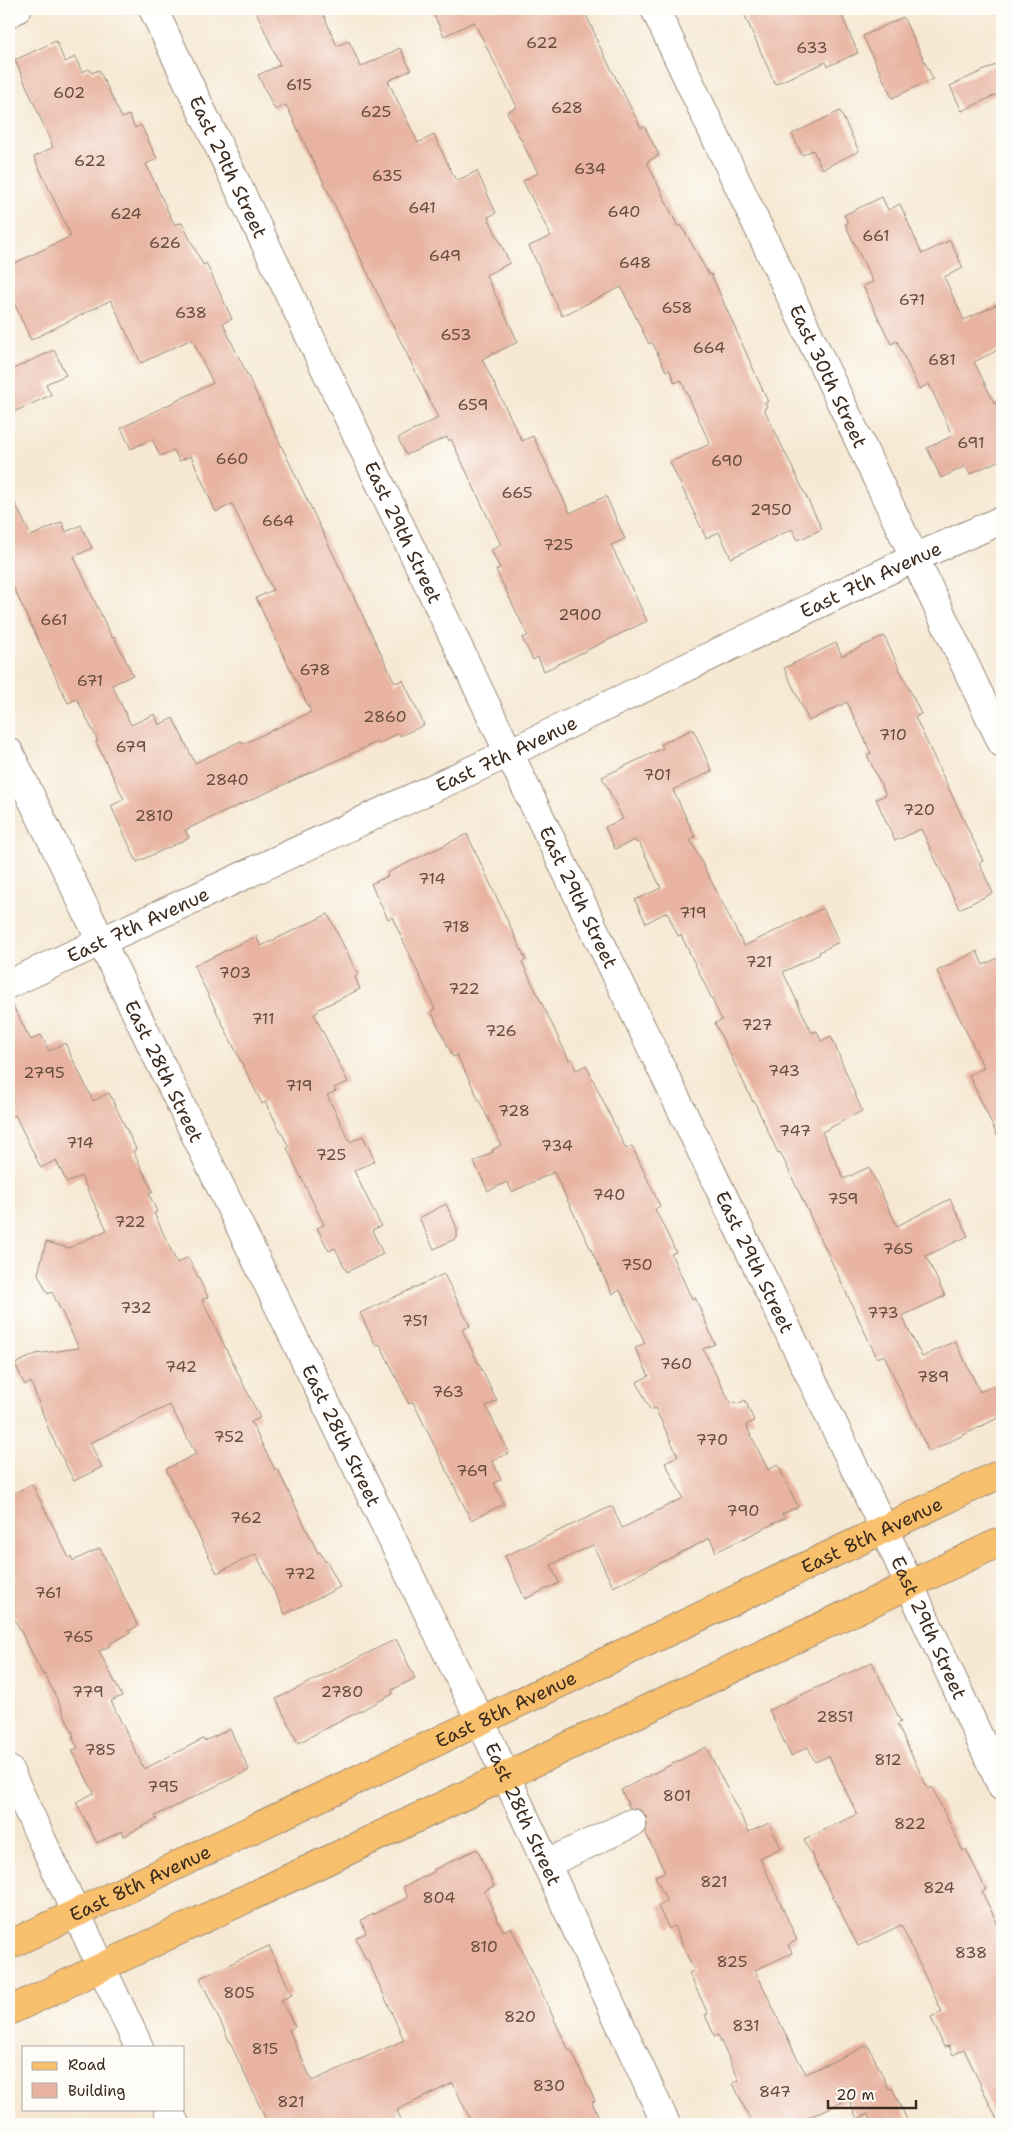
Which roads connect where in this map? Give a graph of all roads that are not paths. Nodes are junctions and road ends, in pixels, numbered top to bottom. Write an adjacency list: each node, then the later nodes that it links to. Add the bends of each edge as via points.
1 (17, 9): 4 (street)
2 (153, 9): 9 (street, East 29th Street)
3 (656, 9): 6 (street, East 30th Street)
4 (9, 13)
5 (1002, 520): 6 (street, East 7th Avenue)
6 (914, 558): 7 (street, East 30th Street); 9 (street, East 7th Avenue)
7 (1002, 743)
8 (9, 752): 10 (street, East 28th Street)
9 (508, 753): 10 (street, East 7th Avenue); 13 (street, East 29th Street)
10 (100, 940): 11 (street, East 7th Avenue); 16 (street, East 28th Street)
11 (9, 984)
12 (1002, 1473): 13 (main road, East 8th Avenue)
13 (884, 1530): 15 (street, East 29th Street); 16 (main road, East 8th Avenue)
14 (1002, 1541): 15 (main road)
15 (910, 1585): 18 (main road); 19 (street, East 29th Street)
16 (481, 1722): 18 (street, East 28th Street); 22 (main road, East 8th Avenue)
17 (9, 1770): 22 (street)
18 (506, 1776): 21 (street, East 28th Street); 24 (main road)
19 (1002, 1787)
20 (632, 1824): 21 (street)
21 (546, 1864): 29 (street, East 28th Street)
22 (77, 1912): 23 (main road, East 8th Avenue); 24 (street)
23 (9, 1945)
24 (101, 1966): 25 (main road); 26 (street)
25 (9, 2011)
26 (139, 2046)
27 (169, 2110): 28 (street)
28 (176, 2124)
29 (666, 2124)

